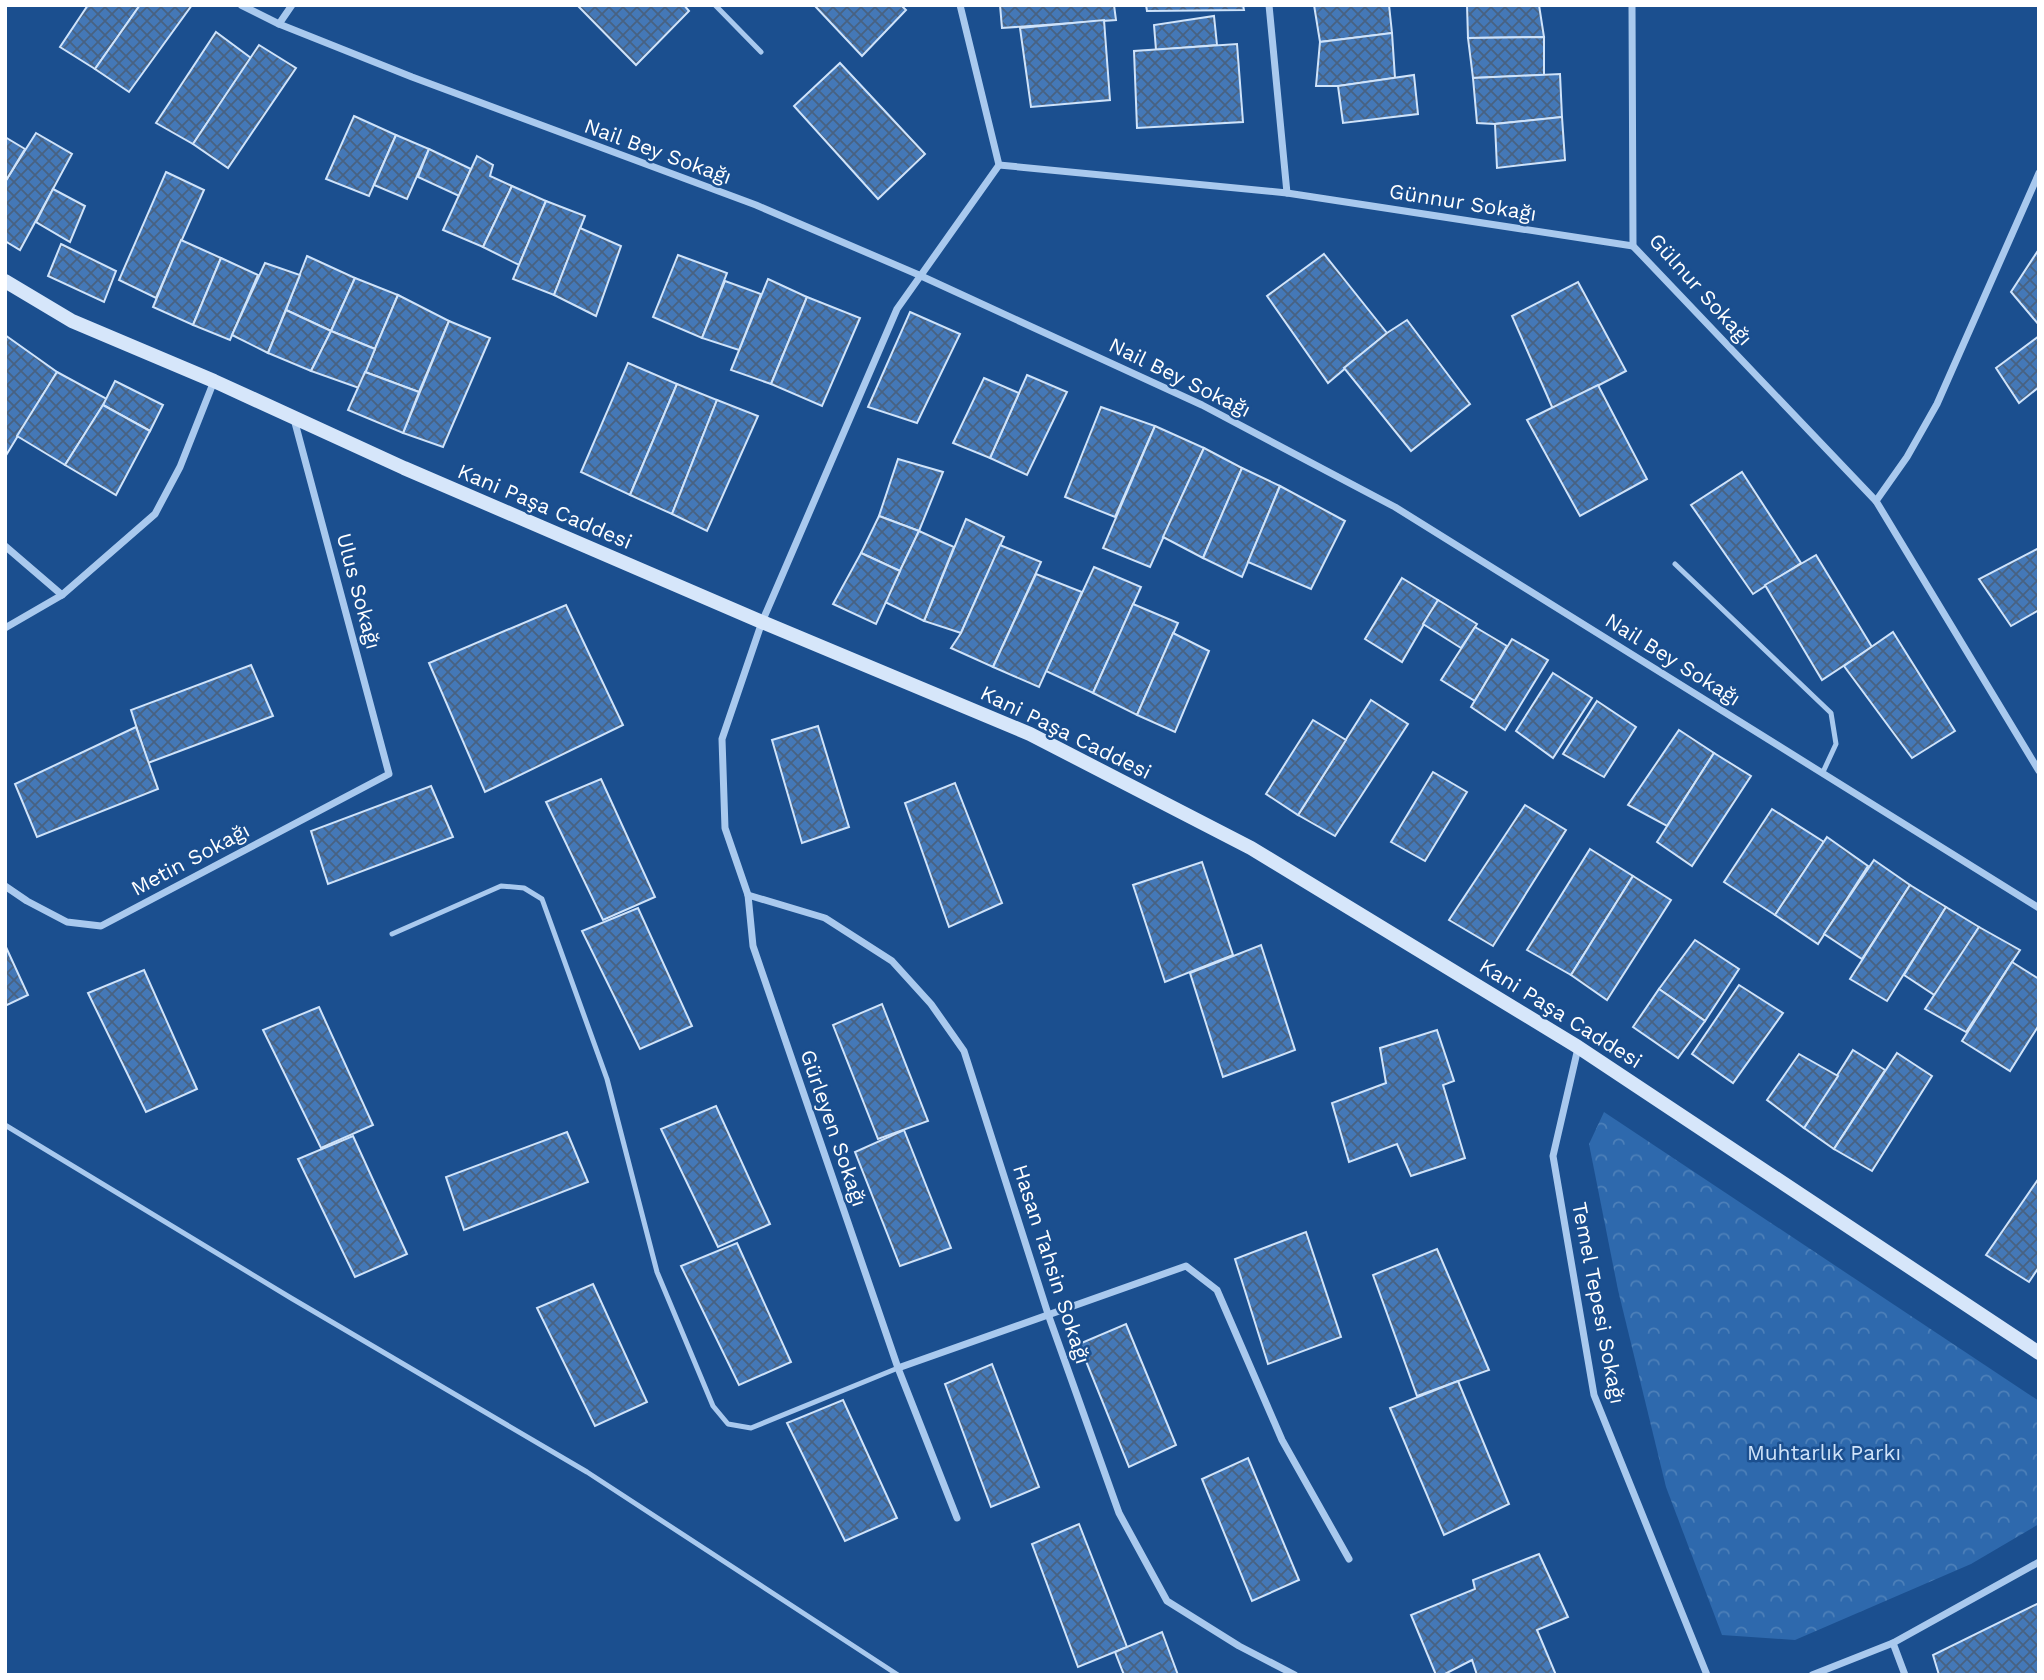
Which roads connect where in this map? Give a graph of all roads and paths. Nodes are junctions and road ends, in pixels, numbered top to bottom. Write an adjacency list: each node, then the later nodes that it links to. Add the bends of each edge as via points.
1 (241, 5): 7 (street, Nail Bey Sokağı)
2 (292, 5): 7 (street)
3 (715, 5): 8 (lane)
4 (960, 5): 9 (street)
5 (1269, 5): 11 (street)
6 (1632, 5): 12 (street, Gülnur Sokağı)
7 (279, 24): 13 (street, Nail Bey Sokağı, via 756,205)
8 (761, 52)
9 (999, 165): 11 (street, Günnur Sokağı); 13 (street)
10 (2039, 173): 17 (street, via 1937,404)
11 (1287, 192): 12 (street, Günnur Sokağı)
12 (1633, 246): 17 (street, Gülnur Sokağı)
13 (919, 275): 21 (street, via 897,309); 24 (street, Nail Bey Sokağı, via 1202,405 1395,506)
14 (5, 282): 15 (street, Kani Paşa Caddesi, via 72,321)
15 (214, 381): 16 (street, Kani Paşa Caddesi); 20 (street, via 180,467 155,513)
16 (294, 418): 21 (street, Kani Paşa Caddesi); 25 (street, Ulus Sokağı)
17 (1876, 501): 23 (street, Gülnur Sokağı)
18 (5, 546): 20 (street)
19 (1675, 564): 24 (lane, via 1831,713 1836,744)
20 (62, 595): 22 (street)
21 (762, 622): 27 (street, Gürleyen Sokağı, via 722,739 725,828); 30 (street, Kani Paşa Caddesi, via 1030,734 1251,848)
22 (5, 628)
23 (2039, 771)
24 (1823, 772): 28 (street, Nail Bey Sokağı)
25 (389, 774): 26 (street, Metin Sokağı, via 101,926 68,922)
26 (5, 886)
27 (748, 895): 32 (street, Hasan Tahsin Sokağı, via 825,918 892,961 937,1013 964,1051); 34 (street, Gürleyen Sokağı, via 753,946)
28 (2039, 908)
29 (392, 934): 34 (lane, via 501,886 524,888 542,900 607,1079 657,1272 713,1406 728,1424 751,1428)
30 (1578, 1047): 33 (street, Kani Paşa Caddesi); 41 (street, Temel Tepesi Sokağı, via 1553,1156 1594,1395)
31 (5, 1125): 39 (lane, via 587,1472)
32 (1048, 1314): 34 (street); 36 (street, via 1186,1266 1217,1290 1282,1440); 40 (street, Hasan Tahsin Sokağı, via 1119,1513 1167,1601)
33 (2039, 1353)
34 (898, 1368): 35 (street, Gürleyen Sokağı)
35 (957, 1518)
36 (1349, 1559)
37 (2039, 1562): 38 (street)
38 (1893, 1643): 42 (street); 43 (street)
39 (898, 1675)
40 (1295, 1675)
41 (1707, 1675)
42 (1812, 1675)
43 (1905, 1675)

